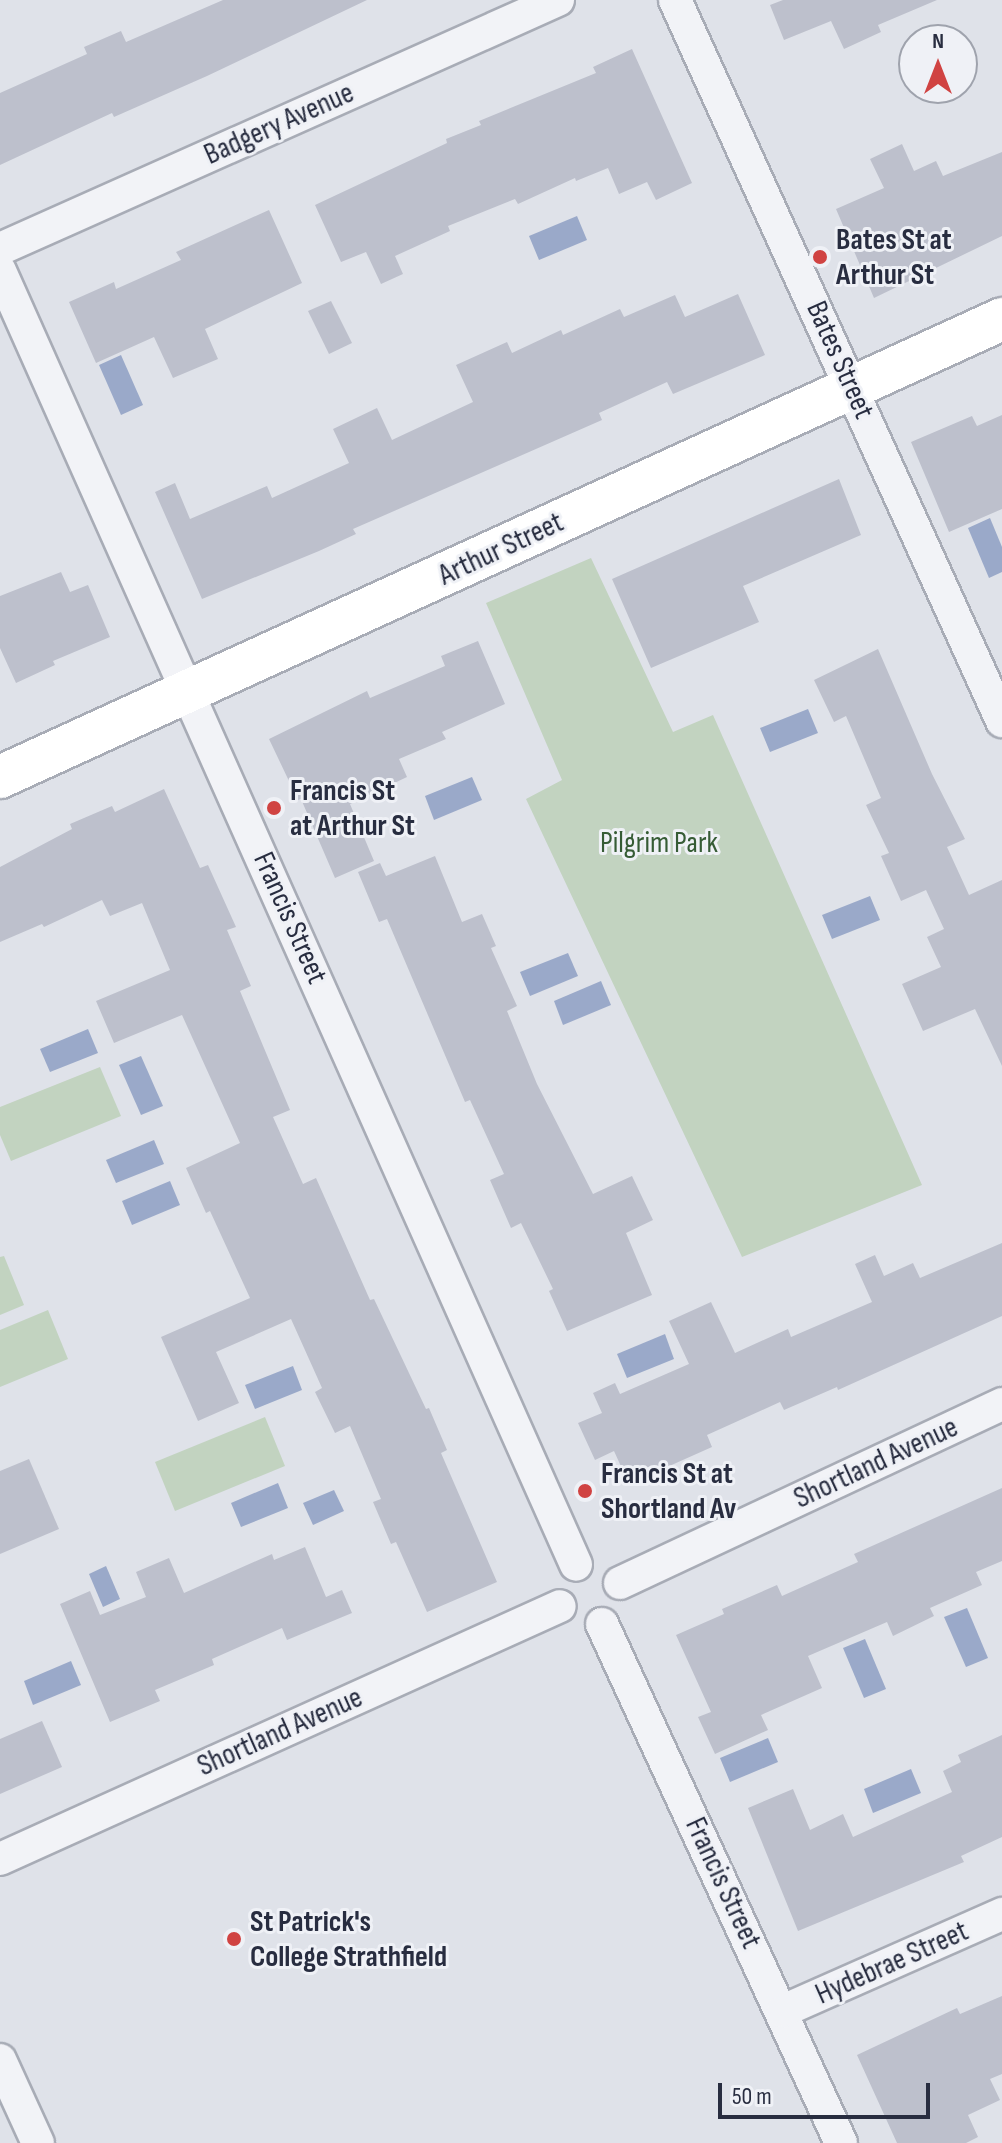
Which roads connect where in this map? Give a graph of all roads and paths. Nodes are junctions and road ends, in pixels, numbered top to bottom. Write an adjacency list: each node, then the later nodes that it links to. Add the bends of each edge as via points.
1 (558, 0): 3 (street, Badgery Avenue)
2 (675, 0): 6 (street, Bates Street)
3 (0, 249)
4 (0, 271): 7 (street, Francis Street)
5 (1002, 319): 6 (main road, Arthur Street)
6 (853, 387): 7 (main road, Arthur Street); 8 (street, Bates Street)
7 (190, 692): 9 (main road, Arthur Street); 11 (street, Francis Street)
8 (1002, 721)
9 (0, 777)
10 (1002, 1404): 12 (street, Shortland Avenue)
11 (576, 1565): 12 (street, via 607,1567); 13 (street, via 558,1587)
12 (620, 1583): 14 (street, via 617,1612)
13 (560, 1606): 14 (street, via 582,1626); 15 (street, Shortland Avenue)
14 (602, 1624): 17 (street, Francis Street)
15 (0, 1859)
16 (1002, 1914): 17 (street, Hydebrae Street)
17 (783, 2011): 20 (street, Francis Street)
18 (0, 2060): 19 (street)
19 (38, 2143)
20 (841, 2143)

